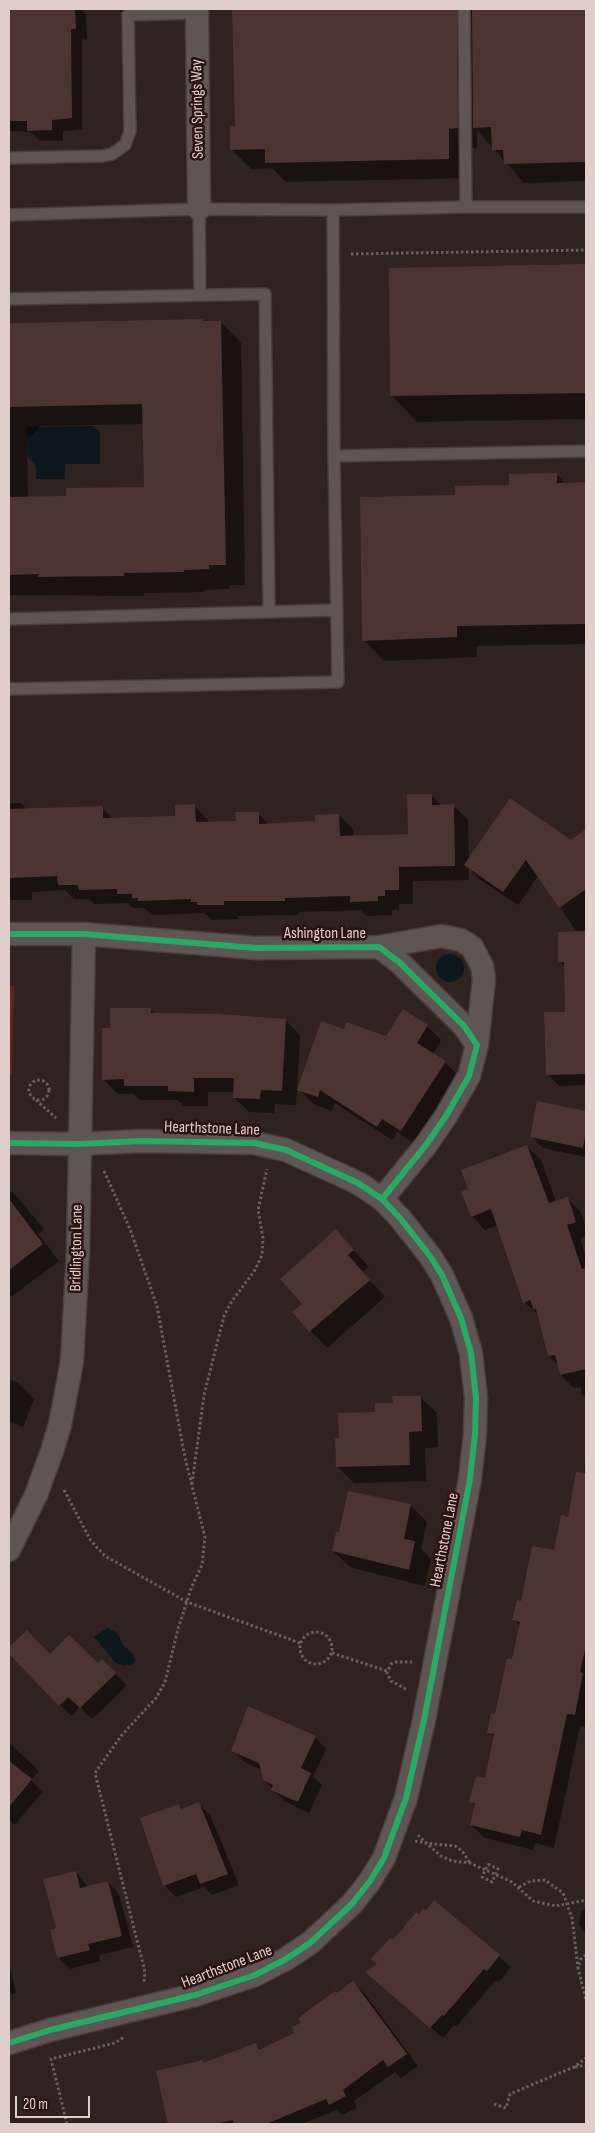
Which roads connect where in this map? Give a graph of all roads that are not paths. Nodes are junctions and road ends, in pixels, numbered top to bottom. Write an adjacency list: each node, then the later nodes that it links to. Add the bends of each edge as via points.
1 (464, 9): 5 (lane)
2 (197, 11): 3 (lane); 7 (street, Seven Springs Way)
3 (128, 12): 4 (lane, via 130,131 125,146 103,156)
4 (9, 158)
5 (466, 207): 6 (lane); 8 (lane)
6 (586, 207)
7 (199, 209): 8 (lane); 9 (lane); 10 (lane)
8 (333, 210): 13 (lane)
9 (9, 215)
10 (200, 295): 11 (lane); 15 (lane, via 265,294)
11 (9, 299)
12 (586, 451): 13 (lane)
13 (334, 456): 14 (lane)
14 (337, 610): 15 (lane); 17 (lane, via 338,682)
15 (269, 611): 16 (lane)
16 (9, 619)
17 (9, 689)
18 (9, 934): 19 (street, Ashington Lane)
19 (84, 934): 20 (street, Ashington Lane, via 256,948); 23 (street, Bridlington Lane)
20 (379, 948): 21 (street, Ashington Lane, via 398,962 464,1026); 21 (street, via 441,936 461,940 472,947 482,966 484,980)
21 (477, 1045): 24 (street, via 469,1076 446,1116)
22 (9, 1143): 23 (street, Hearthstone Lane)
23 (79, 1144): 24 (street, Hearthstone Lane, via 161,1141 272,1146 338,1172); 25 (street, Bridlington Lane, via 72,1361 60,1425 44,1474)
24 (382, 1199): 26 (street, Hearthstone Lane, via 430,1256 450,1292 471,1353 476,1398 470,1479 460,1538 424,1720 406,1798 395,1829 370,1881 352,1904 310,1943 286,1959 226,1985)
25 (9, 1550)
26 (9, 2043)

